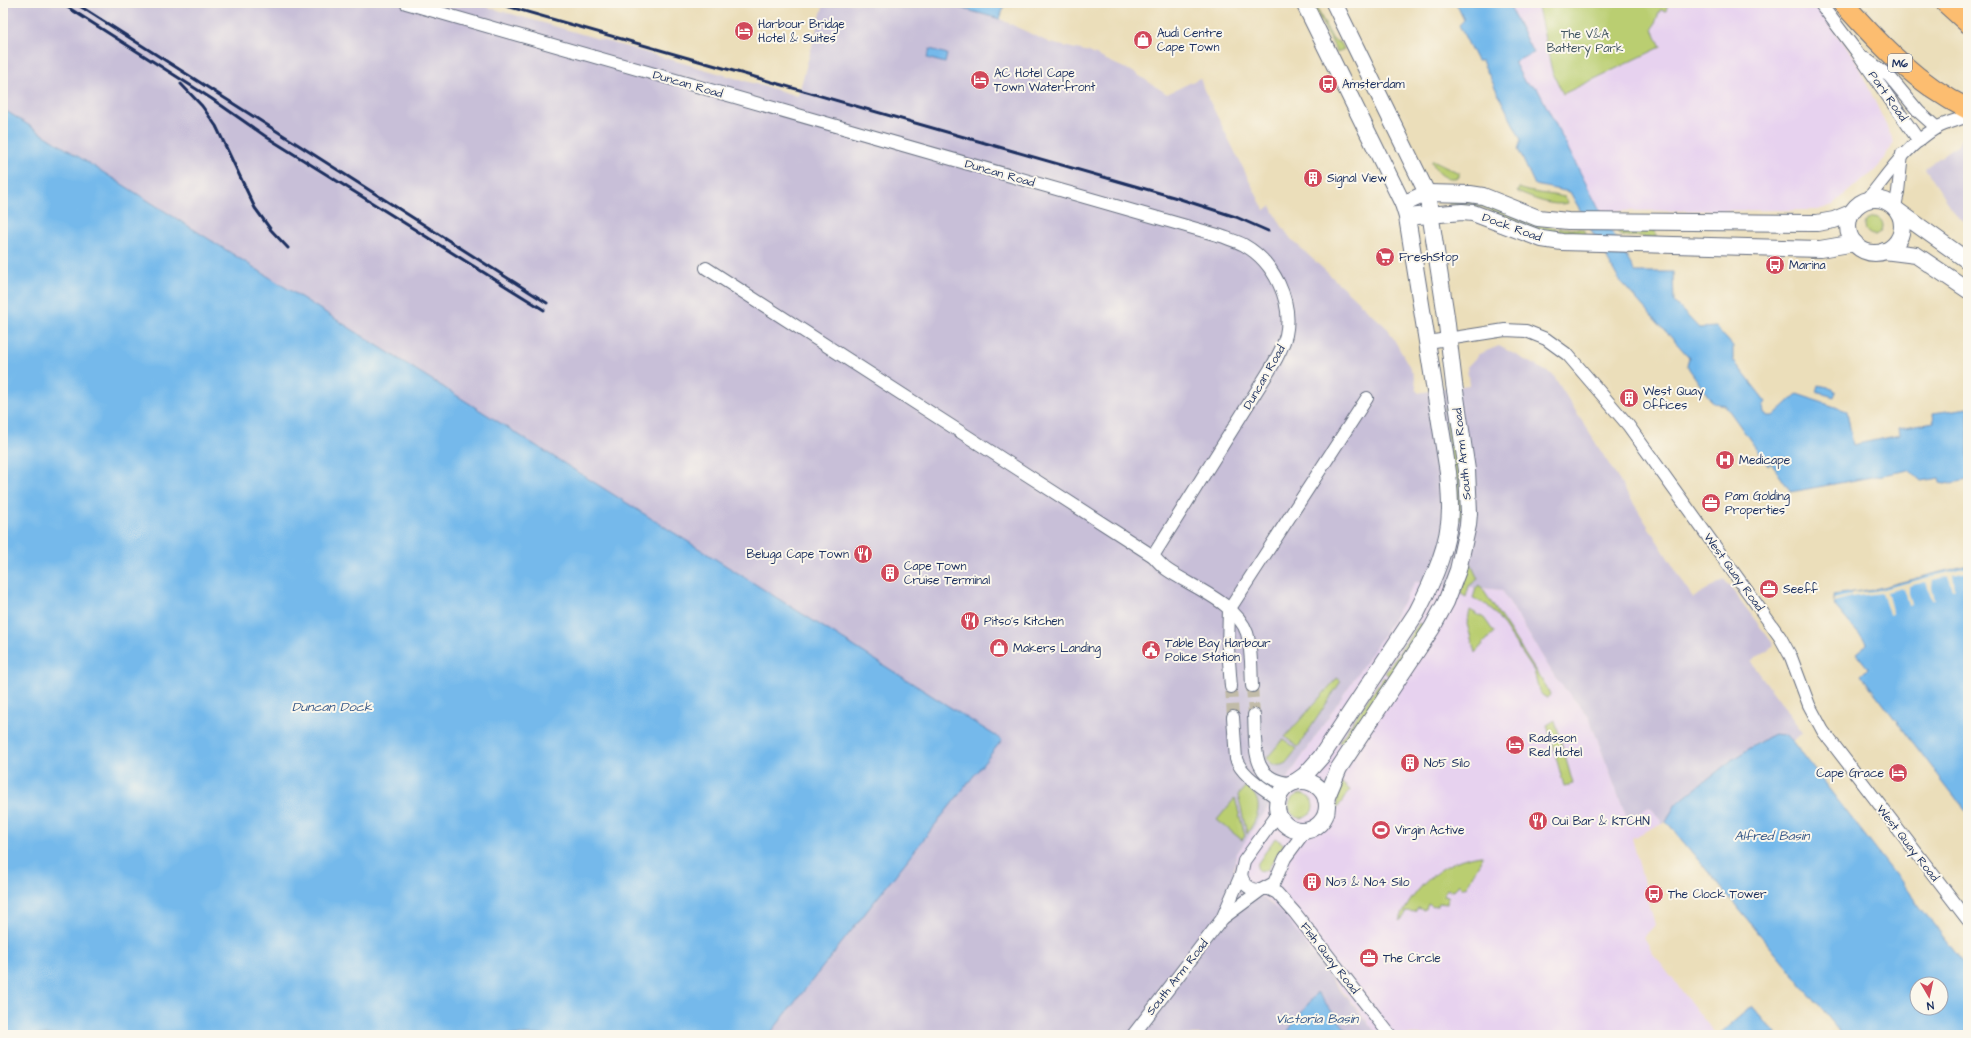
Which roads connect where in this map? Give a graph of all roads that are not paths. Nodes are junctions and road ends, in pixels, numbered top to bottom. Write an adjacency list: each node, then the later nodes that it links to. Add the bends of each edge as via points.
1 (406, 3): 30 (street, Duncan Road, via 1221,236 1244,245 1273,273 1285,299 1287,321 1284,344)
2 (1304, 3): 19 (street)
3 (1334, 3): 16 (street)
4 (1820, 3): 10 (street, Port Road)
5 (1843, 3): 11 (main road, M6, via 1882,47 1918,78)
6 (1946, 3): 9 (main road)
7 (1962, 3): 8 (street)
8 (1968, 8)
9 (1968, 23)
10 (1857, 52): 13 (street, Port Road, via 1889,76 1919,112); 14 (street, Port Road)
11 (1968, 109)
12 (1968, 116): 13 (street)
13 (1937, 128): 14 (street)
14 (1918, 141): 15 (street)
15 (1902, 154): 17 (street); 18 (street)
16 (1427, 193): 19 (street); 20 (street, Dock Road, via 1482,196 1538,218 1568,221 1817,224); 21 (street, South Arm Road)
17 (1867, 200): 18 (street, via 1886,201); 20 (street)
18 (1896, 209): 23 (street, via 1902,220 1901,234 1893,246); 24 (street)
19 (1405, 210): 21 (street, Dock Road); 28 (street, South Arm Road)
20 (1852, 213): 22 (street, via 1848,229)
21 (1431, 215): 22 (street, Dock Road, via 1473,213 1542,239 1588,243 1820,249); 27 (street, South Arm Road)
22 (1855, 243): 23 (street, via 1870,252)
23 (1884, 251): 26 (street, via 1916,255)
24 (1968, 260)
25 (706, 268): 30 (street)
26 (1968, 290)
27 (1449, 339): 28 (street, West Quay Road); 37 (street, South Arm Road, via 1467,470 1468,525 1458,570 1446,602 1432,628 1339,768); 43 (street, West Quay Road, via 1505,330 1526,331 1556,344 1572,359 1628,425 1787,648 1822,731)
28 (1428, 342): 36 (street, South Arm Road, via 1448,472 1450,510 1438,565 1417,612 1321,757 1305,775)
29 (1367, 398): 31 (street)
30 (1153, 556): 31 (street, via 1165,568)
31 (1229, 610): 32 (street, via 1238,618 1246,632); 33 (street)
32 (1252, 686)
33 (1231, 687)
34 (1254, 715): 36 (street, via 1260,767 1276,781)
35 (1233, 717): 38 (street, via 1238,764)
36 (1293, 783): 37 (street, via 1303,781 1316,786); 38 (street, via 1282,791)
37 (1326, 799): 39 (street, via 1322,820 1312,829)
38 (1278, 806): 39 (street, via 1288,827); 40 (street, South Arm Road, via 1244,861)
39 (1305, 831): 41 (street, South Arm Road, via 1285,858 1274,883)
40 (1241, 875): 41 (street, Fish Quay Road, via 1247,886 1254,890); 42 (street, South Arm Road)
41 (1262, 890): 42 (street, South Arm Road); 45 (street, Fish Quay Road, via 1269,889 1277,893 1295,913)
42 (1222, 919): 44 (street, South Arm Road)
43 (1968, 920)
44 (1133, 1035)
45 (1390, 1035)

